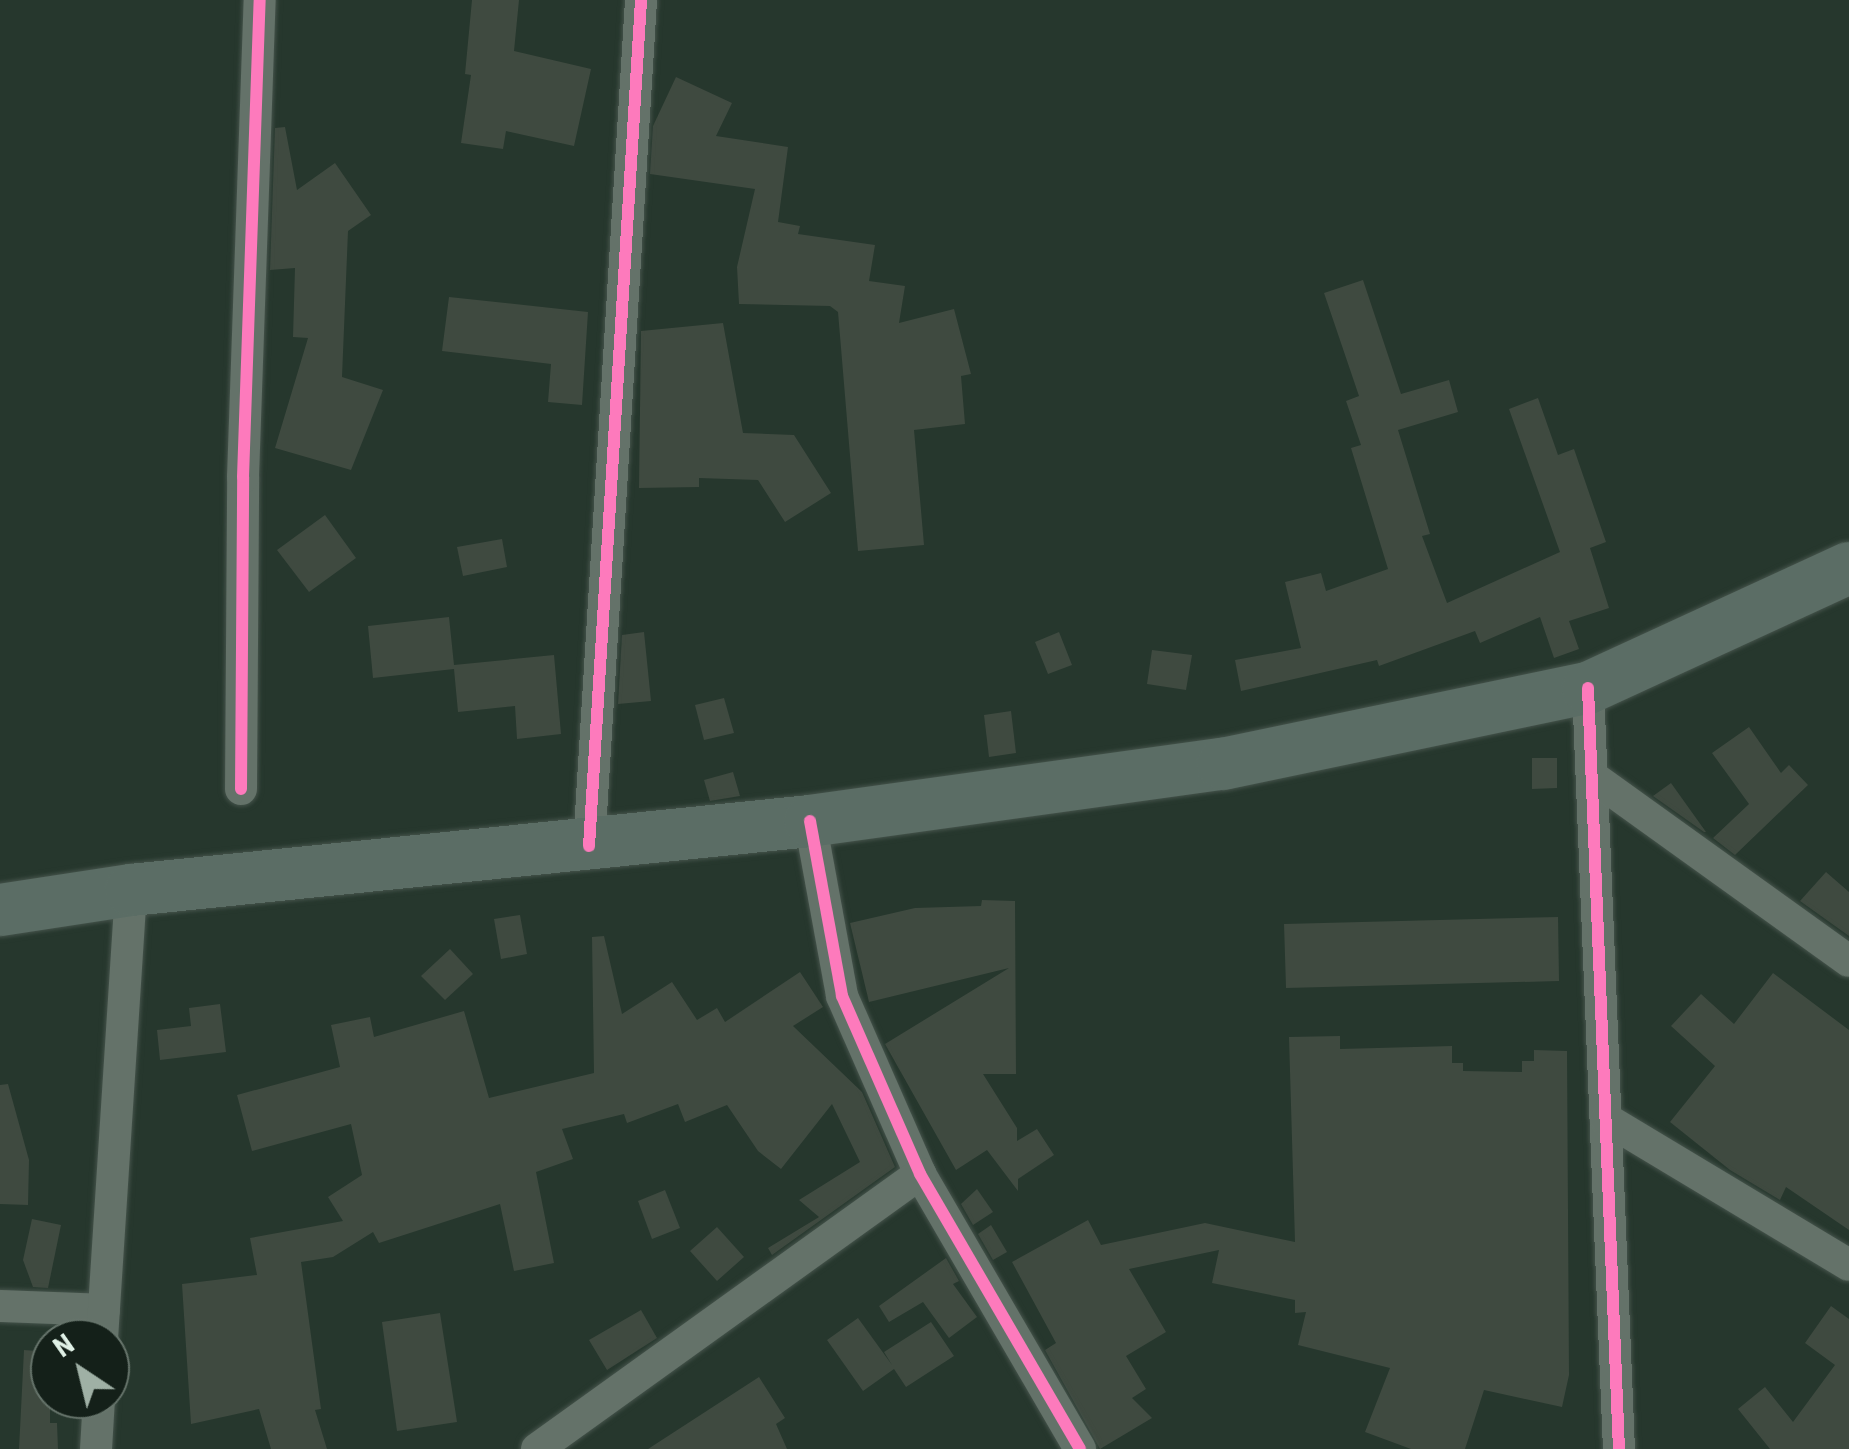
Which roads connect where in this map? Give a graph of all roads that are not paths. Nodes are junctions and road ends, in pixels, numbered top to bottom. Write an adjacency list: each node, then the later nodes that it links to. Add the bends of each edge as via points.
1 (260, 0): 6 (street, via 243,477)
2 (641, 0): 8 (street)
3 (1849, 568): 4 (main road)
4 (1588, 688): 5 (street); 7 (main road, via 1223,764)
5 (1593, 777): 11 (street); 12 (street)
6 (242, 789)
7 (810, 820): 8 (main road); 13 (street, via 842,996)
8 (589, 846): 9 (main road)
9 (132, 890): 10 (main road); 17 (street)
10 (0, 910)
11 (1849, 961)
12 (1606, 1119): 14 (street); 22 (street)
13 (920, 1174): 20 (street); 21 (street)
14 (1849, 1265)
15 (0, 1306): 16 (street)
16 (70, 1319)
17 (103, 1319)
18 (98, 1419): 19 (street)
19 (96, 1449)
20 (537, 1449)
21 (1080, 1449)
22 (1619, 1449)

